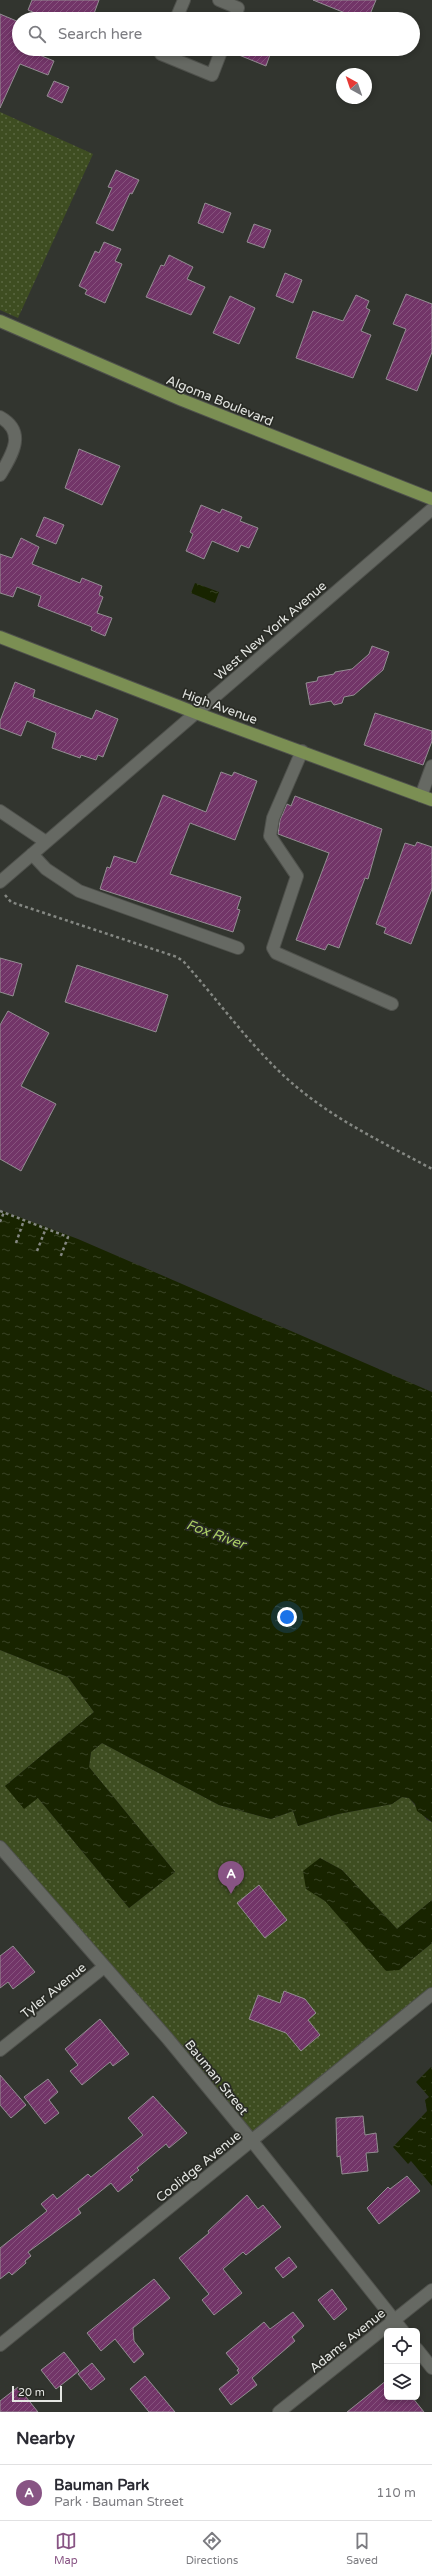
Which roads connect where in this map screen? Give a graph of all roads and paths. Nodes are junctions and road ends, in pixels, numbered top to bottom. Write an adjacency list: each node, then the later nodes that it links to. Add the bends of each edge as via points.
1 (184, 0): 3 (street)
2 (219, 0): 4 (street, via 238,8)
3 (179, 12)
4 (237, 12)
5 (166, 56): 6 (street, via 212,75)
6 (219, 56)
7 (0, 321): 10 (main road, Algoma Boulevard, via 182,400)
8 (0, 417): 9 (street, via 10,425 16,436 16,446)
9 (0, 475)
10 (432, 499)
11 (432, 509): 13 (street, West New York Avenue)
12 (0, 637): 13 (main road, High Avenue)
13 (196, 713): 14 (main road, High Avenue); 18 (street, West New York Avenue)
14 (302, 751): 16 (main road, High Avenue); 22 (street, via 272,818 270,836 297,876 273,948 276,953)
15 (432, 766): 16 (street)
16 (427, 798)
17 (0, 811): 18 (street)
18 (46, 842): 19 (street, West New York Avenue)
19 (32, 854): 20 (street, West New York Avenue); 21 (street, via 46,869 79,891)
20 (2, 888): 23 (path, via 11,902 177,957 264,1055 304,1093 350,1126)
21 (238, 948)
22 (392, 1004)
23 (432, 1169)
24 (0, 1211): 25 (path)
25 (4, 1212): 26 (path); 27 (path)
26 (24, 1220): 28 (path); 29 (path)
27 (0, 1222)
28 (46, 1228): 30 (path); 31 (path, via 68,1237)
29 (16, 1243)
30 (37, 1252)
31 (60, 1258)
32 (0, 1847): 33 (street, Bauman Street)
33 (104, 1967): 35 (street, Tyler Avenue); 36 (street, Bauman Street)
34 (432, 1994): 36 (street, Coolidge Avenue)
35 (0, 2050)
36 (252, 2141): 38 (street, Bauman Street); 40 (street, Coolidge Avenue)
37 (432, 2290): 38 (street, Adams Avenue)
38 (394, 2320): 39 (street, Bauman Street); 43 (street, Adams Avenue)
39 (401, 2328)
40 (0, 2345)
41 (420, 2353): 42 (street)
42 (432, 2368)
43 (279, 2412)

